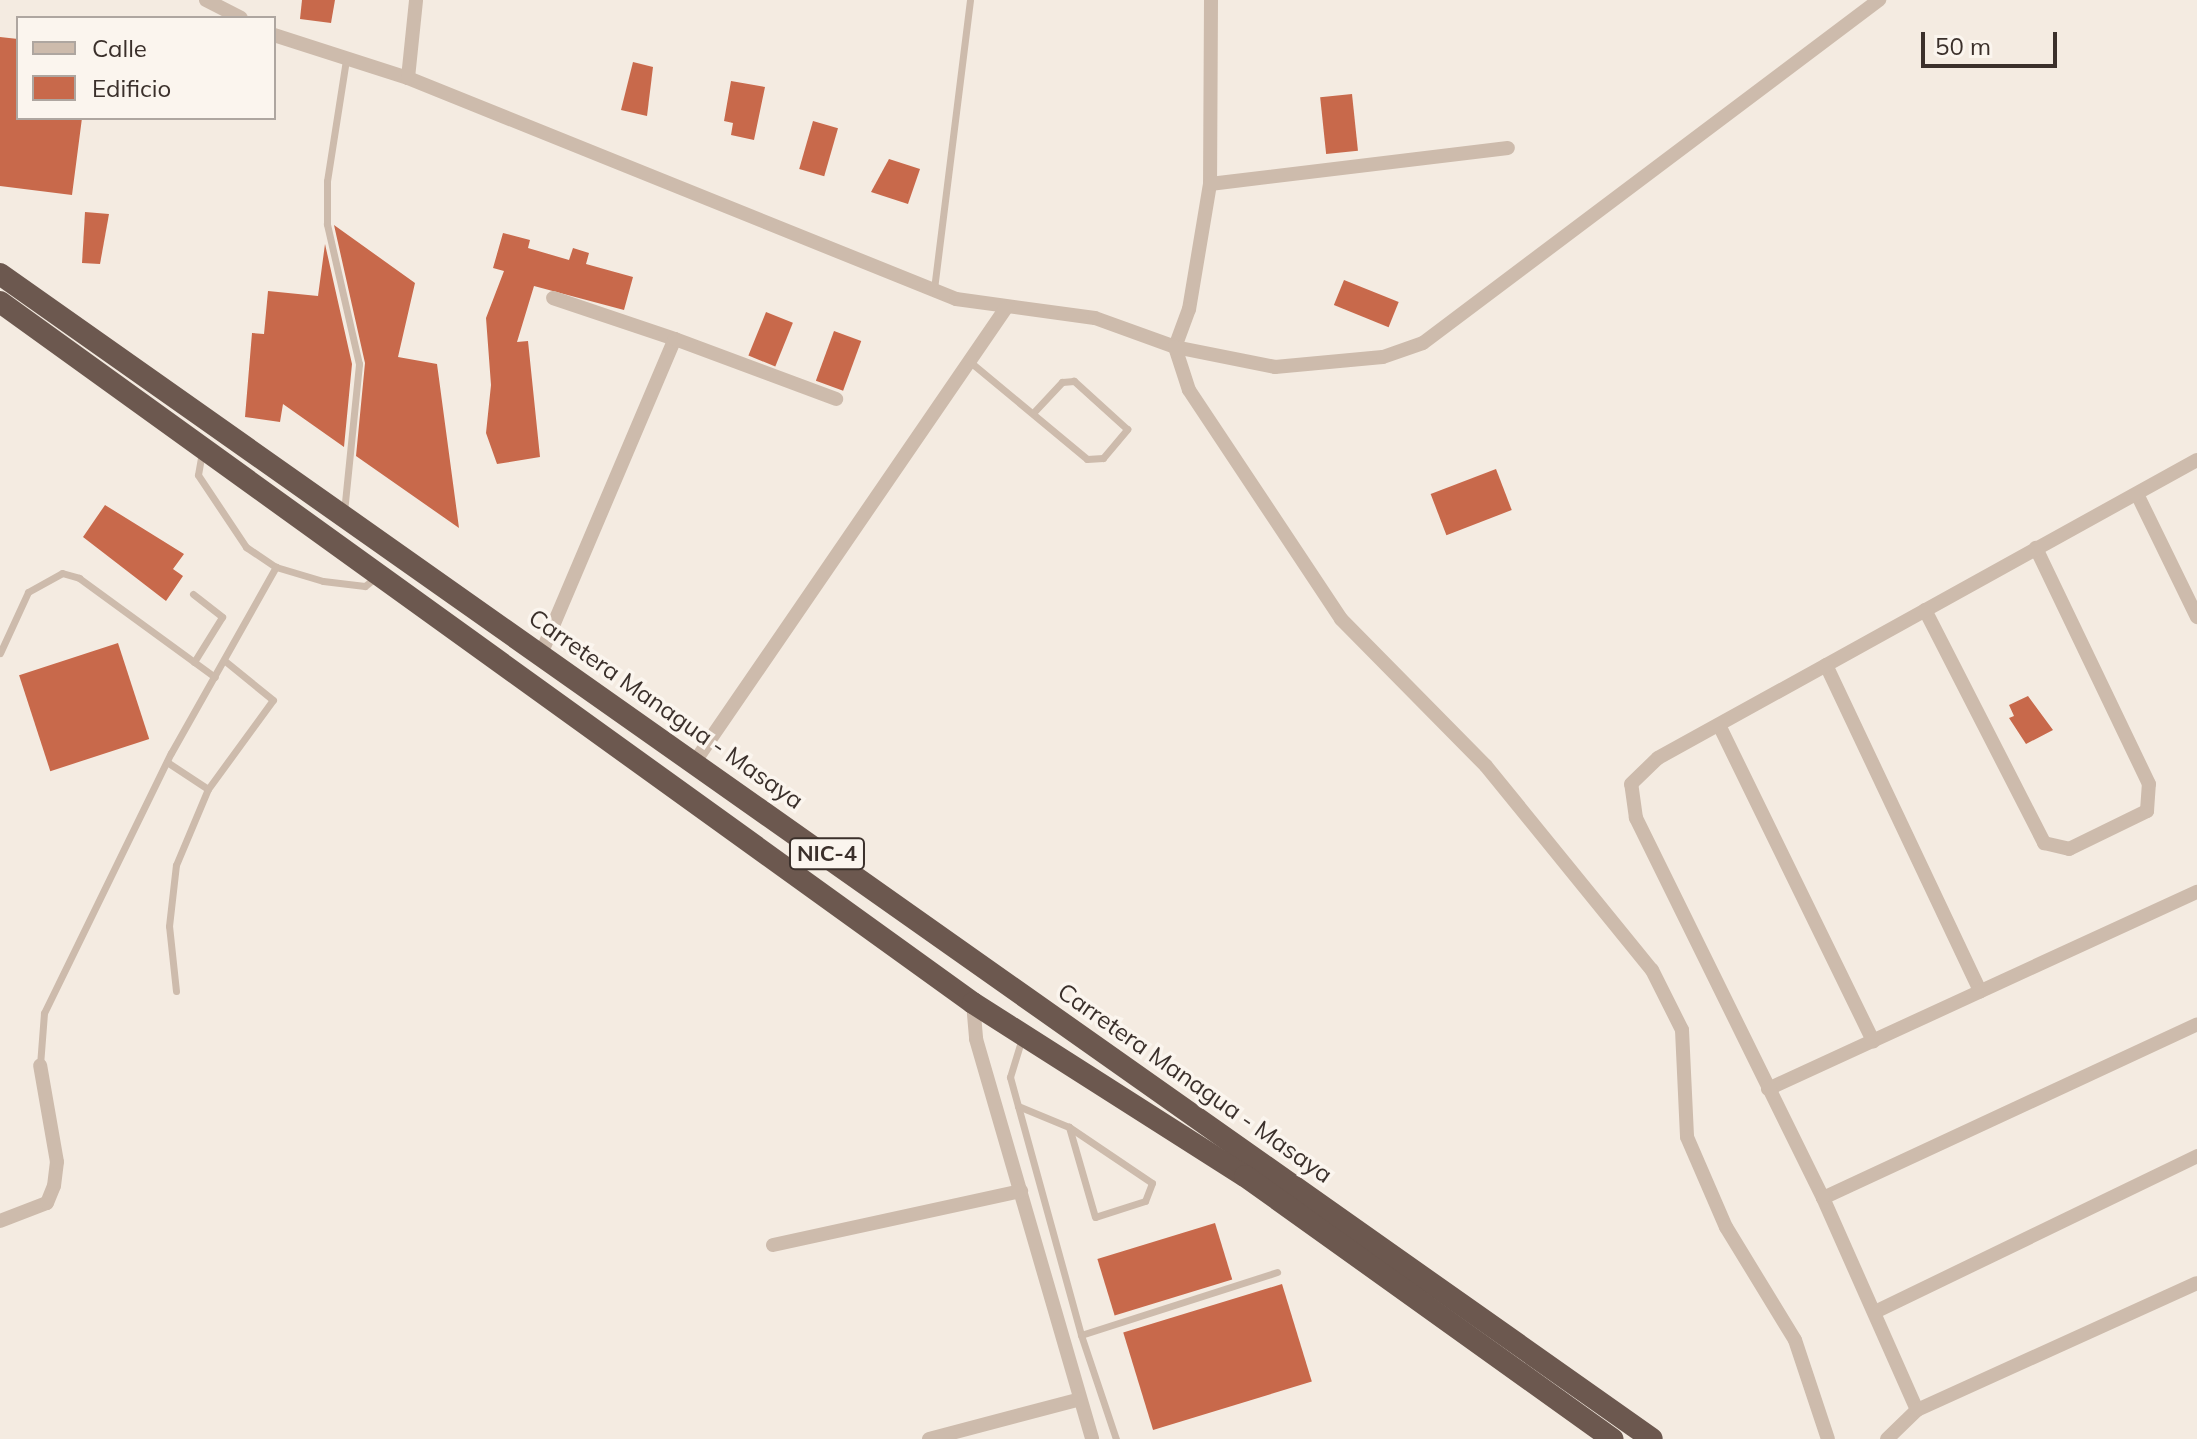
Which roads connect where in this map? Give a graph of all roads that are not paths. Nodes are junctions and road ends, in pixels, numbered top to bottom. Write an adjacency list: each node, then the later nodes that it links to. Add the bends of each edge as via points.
1 (206, 0): 6 (street)
2 (416, 0): 9 (street)
3 (970, 0): 13 (lane)
4 (1211, 0): 11 (street)
5 (1879, 0): 18 (street, via 1423,343 1383,357 1319,366 1249,364)
6 (237, 16)
7 (276, 36): 8 (street)
8 (346, 60): 9 (street); 25 (lane, via 327,181 327,224 359,364)
9 (408, 78): 13 (street)
10 (1508, 148): 11 (street)
11 (1210, 184): 18 (street, via 1189,309)
12 (0, 274): 25 (highway, Carretera Managua - Masaya / NIC-4)
13 (934, 291): 16 (street)
14 (553, 298): 17 (street)
15 (0, 302): 22 (highway, Carretera Managua - Masaya / NIC-4)
16 (1006, 308): 18 (street, via 1095,318); 19 (street)
17 (675, 339): 20 (street); 33 (street)
18 (1175, 347): 69 (street, via 1189,390 1341,619 1486,766 1652,970 1682,1030 1687,1137 1726,1227 1795,1340)
19 (969, 361): 21 (lane); 39 (street)
20 (836, 399)
21 (1034, 412): 21 (lane, via 1087,459 1103,458 1127,429 1074,381 1062,382)
22 (203, 446): 27 (lane, via 198,475 246,547); 28 (highway, Carretera Managua - Masaya / NIC-4)
23 (2197, 460): 24 (street)
24 (2137, 494): 26 (street); 31 (street)
25 (343, 514): 33 (highway, Carretera Managua - Masaya / NIC-4)
26 (2036, 548): 30 (street); 30 (street, via 2149,784 2147,811 2069,849 2044,843)
27 (276, 567): 28 (lane, via 365,586); 34 (lane)
28 (382, 572): 45 (highway, Carretera Managua - Masaya / NIC-4)
29 (193, 594): 35 (lane, via 222,617)
30 (1925, 610): 36 (street)
31 (2197, 617)
32 (0, 653): 35 (lane, via 28,592 62,573 79,578)
33 (541, 654): 39 (highway, Carretera Managua - Masaya / NIC-4)
34 (225, 661): 37 (lane); 41 (lane, via 273,700)
35 (194, 662): 37 (lane)
36 (1826, 665): 38 (street); 44 (street)
37 (215, 677): 40 (lane)
38 (1719, 725): 48 (street); 50 (street, via 1658,758 1631,784 1636,818)
39 (696, 760): 68 (highway, Carretera Managua - Masaya / NIC-4)
40 (167, 762): 41 (lane); 49 (lane, via 44,1013)
41 (208, 789): 43 (lane, via 176,865 169,926)
42 (2197, 892): 44 (street)
43 (176, 991)
44 (1980, 991): 48 (street)
45 (973, 1003): 47 (highway, Carretera Managua - Masaya / NIC-4); 54 (street, via 976,1039)
46 (2197, 1024): 55 (street)
47 (1023, 1035): 51 (lane, via 1010,1077); 67 (highway, Carretera Managua - Masaya / NIC-4, via 1245,1176)
48 (1873, 1041): 50 (street)
49 (40, 1065): 56 (street, via 57,1162 54,1186 47,1203)
50 (1768, 1089): 55 (street)
51 (1018, 1106): 52 (lane); 61 (lane)
52 (1069, 1127): 52 (lane, via 1095,1217 1145,1201 1152,1183)
53 (2197, 1156): 60 (street)
54 (1021, 1191): 57 (street); 62 (street)
55 (1823, 1198): 60 (street)
56 (0, 1221)
57 (773, 1245)
58 (1277, 1272): 61 (lane)
59 (2197, 1283): 63 (street)
60 (1877, 1311): 63 (street)
61 (1081, 1335): 66 (lane)
62 (1080, 1399): 64 (street); 65 (street)
63 (1917, 1410): 70 (street)
64 (929, 1439)
65 (1092, 1439)
66 (1116, 1439)
67 (1613, 1439)
68 (1652, 1439)
69 (1828, 1439)
70 (1887, 1439)

